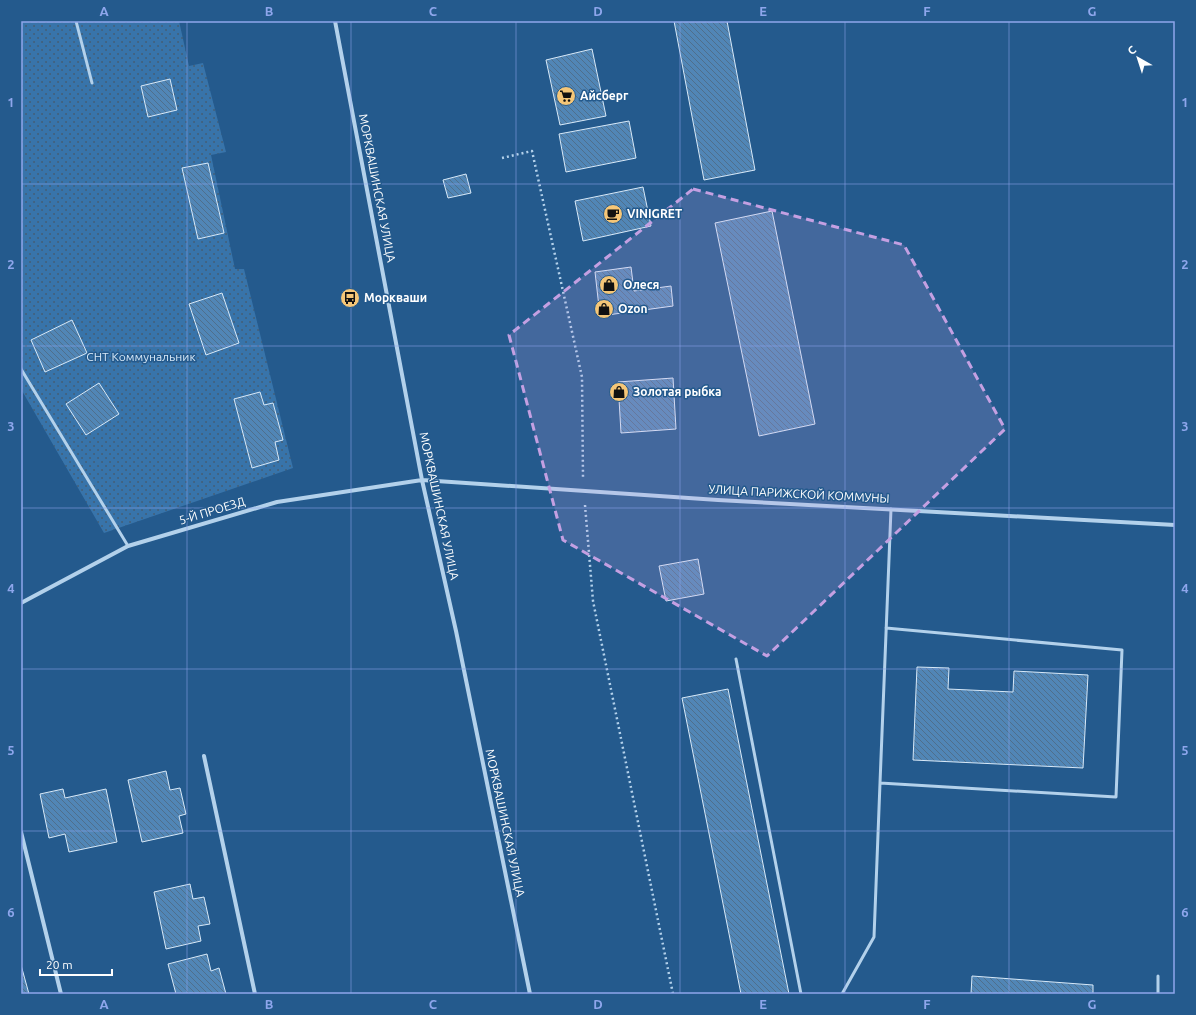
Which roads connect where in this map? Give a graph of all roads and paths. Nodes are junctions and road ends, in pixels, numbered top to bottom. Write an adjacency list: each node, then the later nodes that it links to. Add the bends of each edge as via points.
1 (76, 21): 3 (lane)
2 (335, 21): 6 (street, МОРКВАШИНСКАЯ УЛИЦА)
3 (92, 83)
4 (502, 158): 7 (path, via 532,151 582,377)
5 (21, 369): 10 (lane)
6 (422, 480): 7 (street, УЛИЦА ПАРИЖСКОЙ КОММУНЫ); 10 (street, 5-Й ПРОЕЗД, via 277,502); 20 (street, МОРКВАШИНСКАЯ УЛИЦА, via 456,631)
7 (584, 491): 8 (street, УЛИЦА ПАРИЖСКОЙ КОММУНЫ); 21 (path, via 593,601)
8 (891, 508): 9 (street, УЛИЦА ПАРИЖСКОЙ КОММУНЫ); 12 (lane)
9 (1175, 525)
10 (128, 546): 11 (street, 5-Й ПРОЕЗД)
11 (21, 603)
12 (886, 628): 15 (lane); 15 (lane, via 1122,650 1116,797)
13 (736, 659): 22 (lane)
14 (204, 756): 19 (street)
15 (880, 783): 23 (lane, via 874,937)
16 (21, 832): 18 (street)
17 (1158, 976): 24 (lane)
18 (61, 994)
19 (254, 994)
20 (530, 994)
21 (673, 994)
22 (801, 994)
23 (842, 994)
24 (1158, 994)

